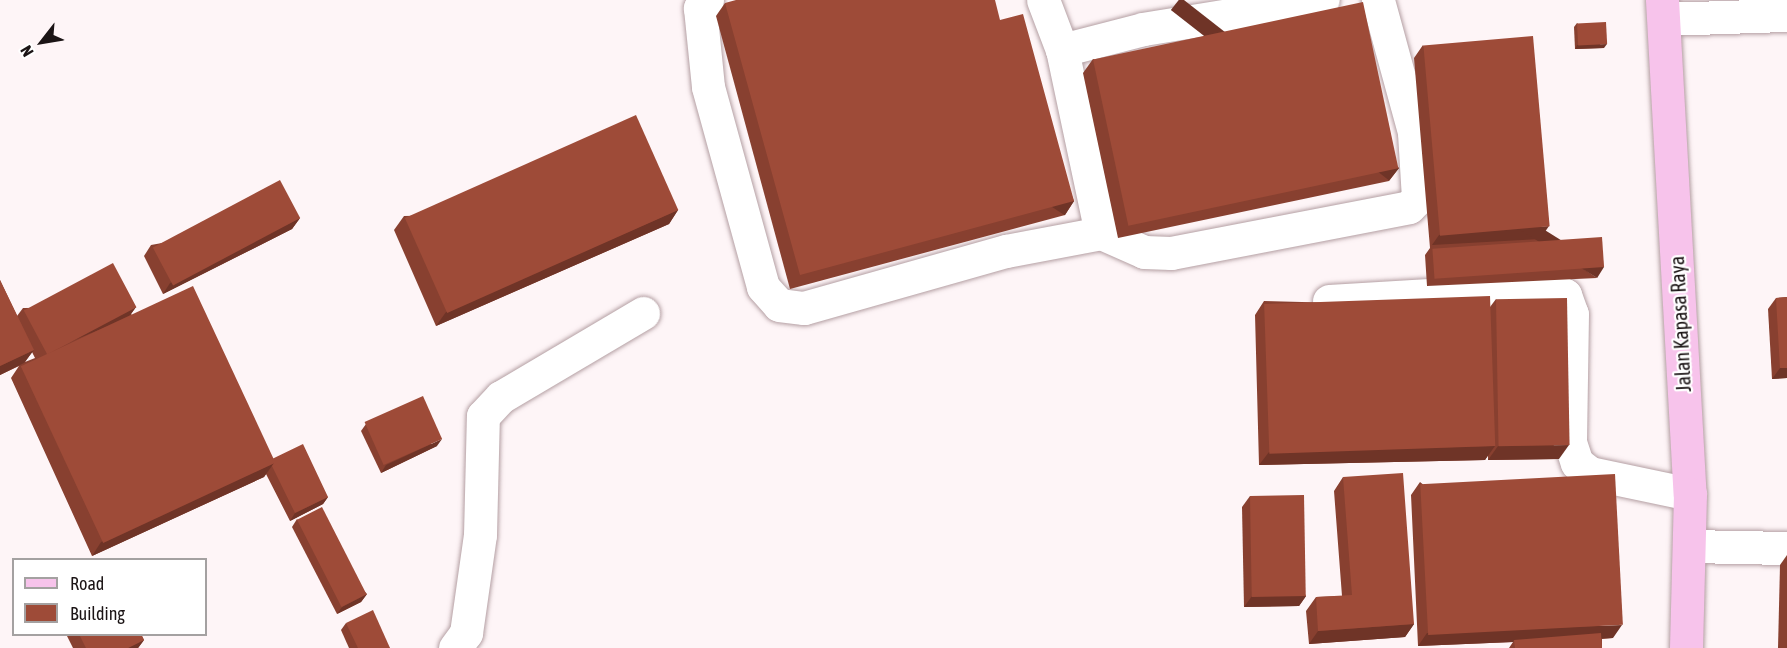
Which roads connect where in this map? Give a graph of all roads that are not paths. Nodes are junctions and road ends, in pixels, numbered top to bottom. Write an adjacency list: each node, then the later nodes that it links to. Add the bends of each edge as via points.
1 (706, 0): 8 (lane, via 700,8 708,87 763,287 779,305 804,308 1006,251)
2 (1043, 0): 7 (lane)
3 (1323, 0): 7 (lane, via 1143,28)
4 (1378, 0): 8 (lane, via 1414,132 1419,198 1409,207 1171,253 1144,252)
5 (1663, 10): 6 (lane); 11 (main road, Jalan Kapasa Raya)
6 (1787, 15)
7 (1062, 50): 8 (lane)
8 (1101, 233)
9 (1318, 302): 11 (lane, via 1551,288 1565,295 1572,314 1570,442 1577,463 1590,473)
10 (643, 313): 14 (lane, via 501,397 483,416 480,535 466,633)
11 (1690, 494): 12 (main road, Jalan Kapasa Raya)
12 (1690, 546): 13 (lane); 15 (main road, Jalan Kapasa Raya)
13 (1787, 548)
14 (454, 648)
15 (1686, 648)

